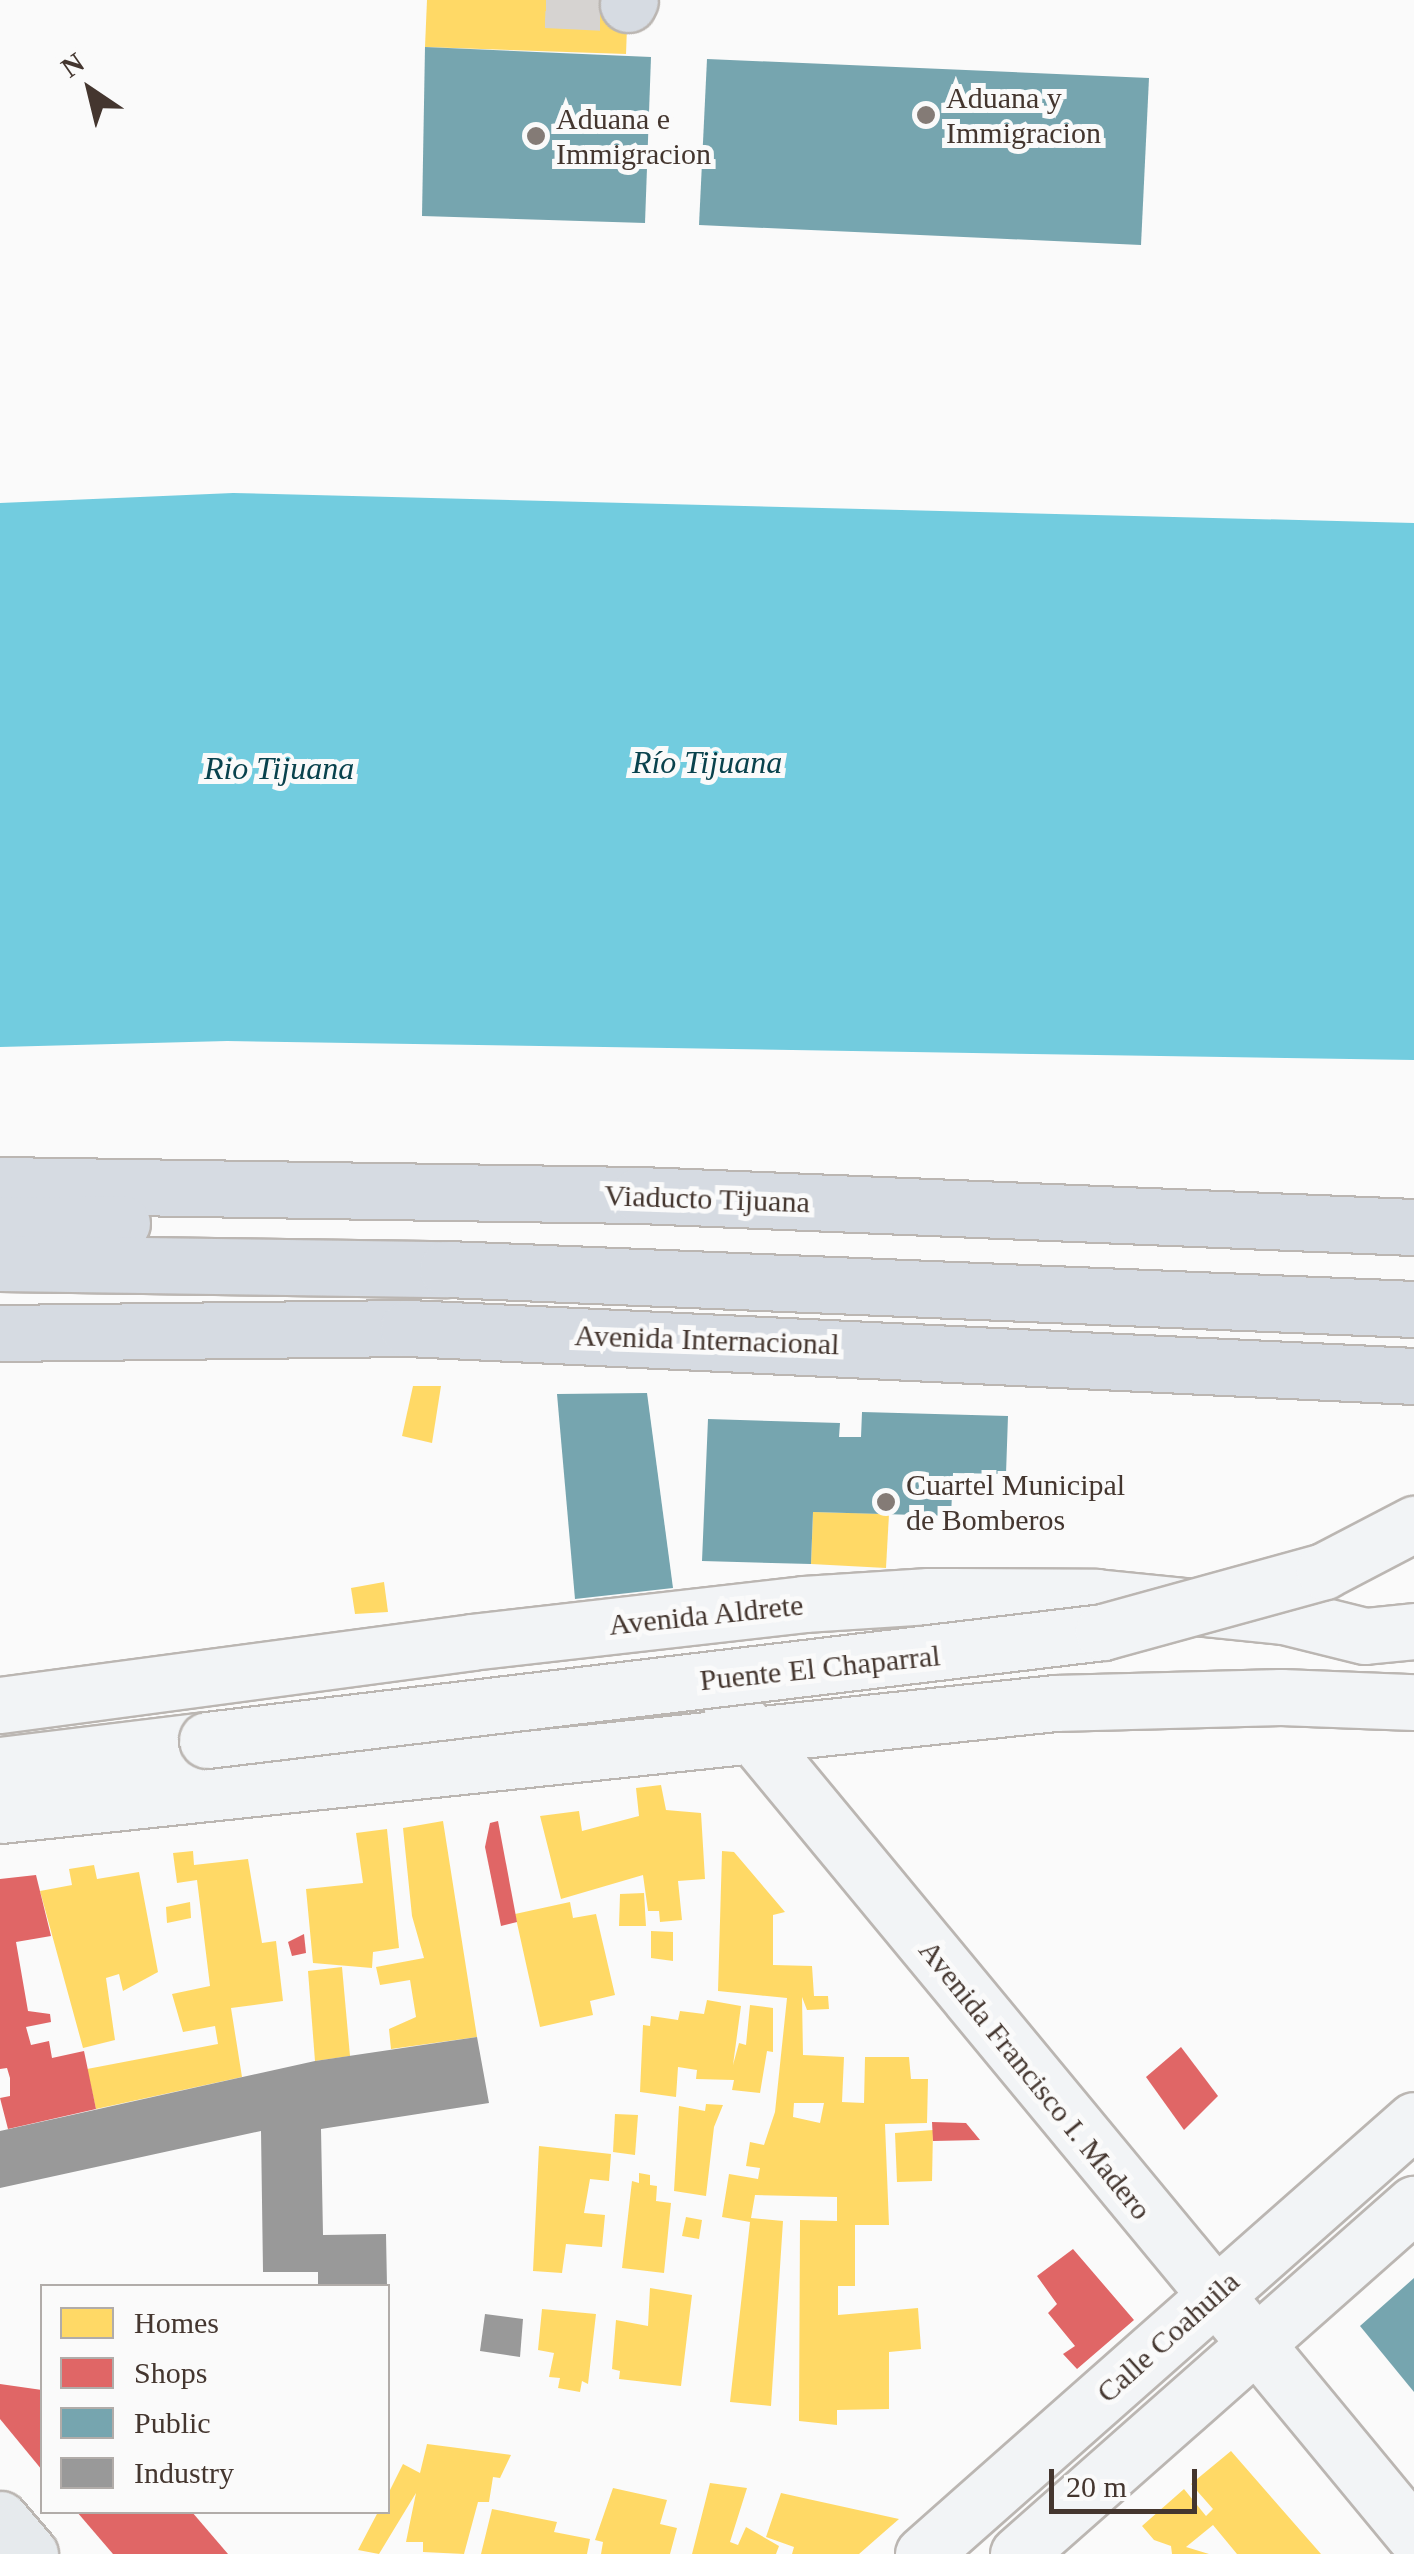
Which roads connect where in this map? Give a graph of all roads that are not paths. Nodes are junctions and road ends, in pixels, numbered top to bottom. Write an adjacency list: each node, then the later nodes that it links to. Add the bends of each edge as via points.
1 (0, 1184): 3 (highway, Viaducto Tijuana, via 640,1195)
2 (0, 1225): 4 (highway, Viaducto Tijuana, via 504,1224)
3 (1414, 1227)
4 (1414, 1256)
5 (0, 1264): 6 (highway, Avenida Internacional, via 447,1269)
6 (1414, 1309)
7 (0, 1333): 8 (highway, Avenida Internacional, via 408,1328)
8 (1414, 1376)
9 (1414, 1524): 15 (main road, Puente El Chaparral, bridge, via 1324,1571 1103,1632)
10 (663, 1621): 11 (main road, Avenida Aldrete, via 804,1604 1002,1593 1284,1616 1366,1636); 13 (main road, Avenida Aldrete); 14 (main road, Avenida Francisco I. Madero)
11 (1414, 1631)
12 (1414, 1702): 14 (main road, via 1262,1697 1055,1703)
13 (0, 1705)
14 (751, 1734): 16 (main road); 19 (main road, Avenida Francisco I. Madero)
15 (0, 1765)
16 (0, 1815)
17 (1414, 2120): 19 (main road, Calle Coahuila)
18 (1414, 2204): 20 (main road, Calle Coahuila)
19 (1212, 2296): 20 (main road, Avenida Francisco I. Madero); 24 (main road, Calle Coahuila)
20 (1254, 2345): 22 (main road, Avenida Francisco I. Madero); 25 (main road, Calle Coahuila)
21 (0, 2519): 23 (main road)
22 (1414, 2535)
23 (30, 2554)
24 (923, 2554)
25 (1018, 2554)

